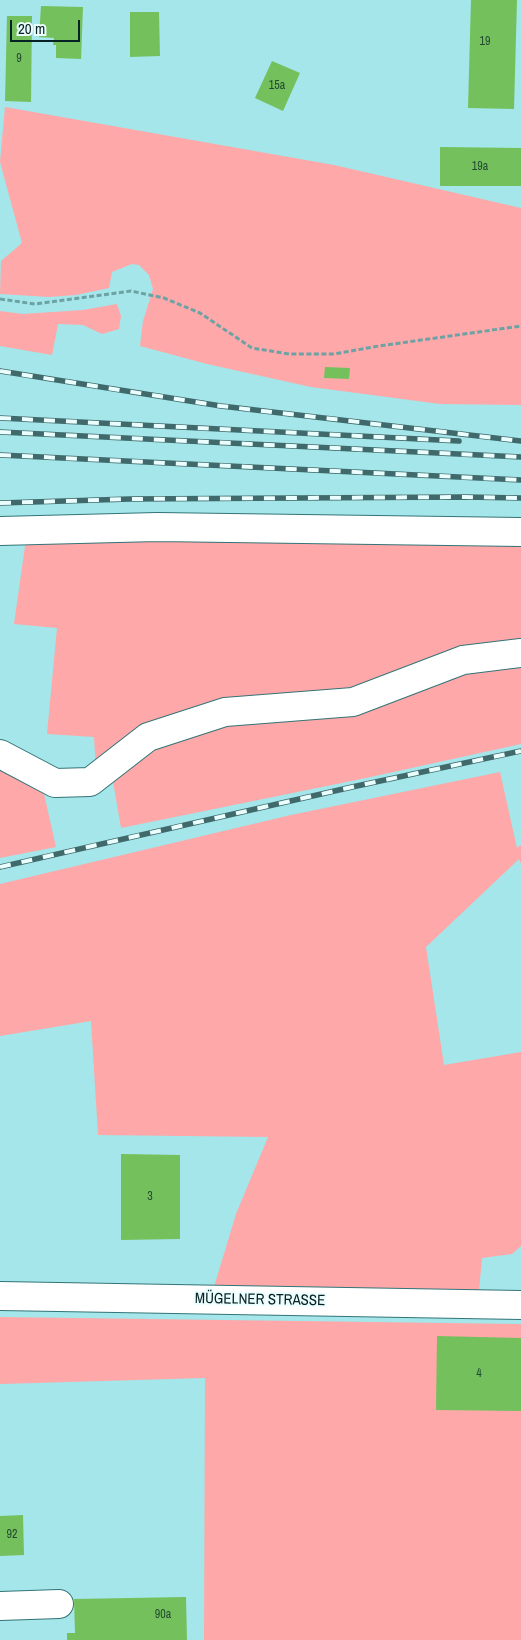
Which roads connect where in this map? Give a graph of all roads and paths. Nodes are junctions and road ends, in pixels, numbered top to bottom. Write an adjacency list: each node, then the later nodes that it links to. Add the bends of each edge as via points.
1 (0, 299): 2 (path, via 36,304 131,291 164,298 200,313 252,348 288,354 334,354)
2 (521, 326)
3 (0, 531): 4 (street, via 157,528)
4 (521, 532)
5 (521, 653): 6 (street, via 463,660 353,702 226,712 148,737 90,782 55,783)
6 (0, 754)
7 (0, 1296): 8 (street, MÜGELNER STRASSE)
8 (521, 1305)
9 (59, 1604): 10 (street)
10 (0, 1606)

